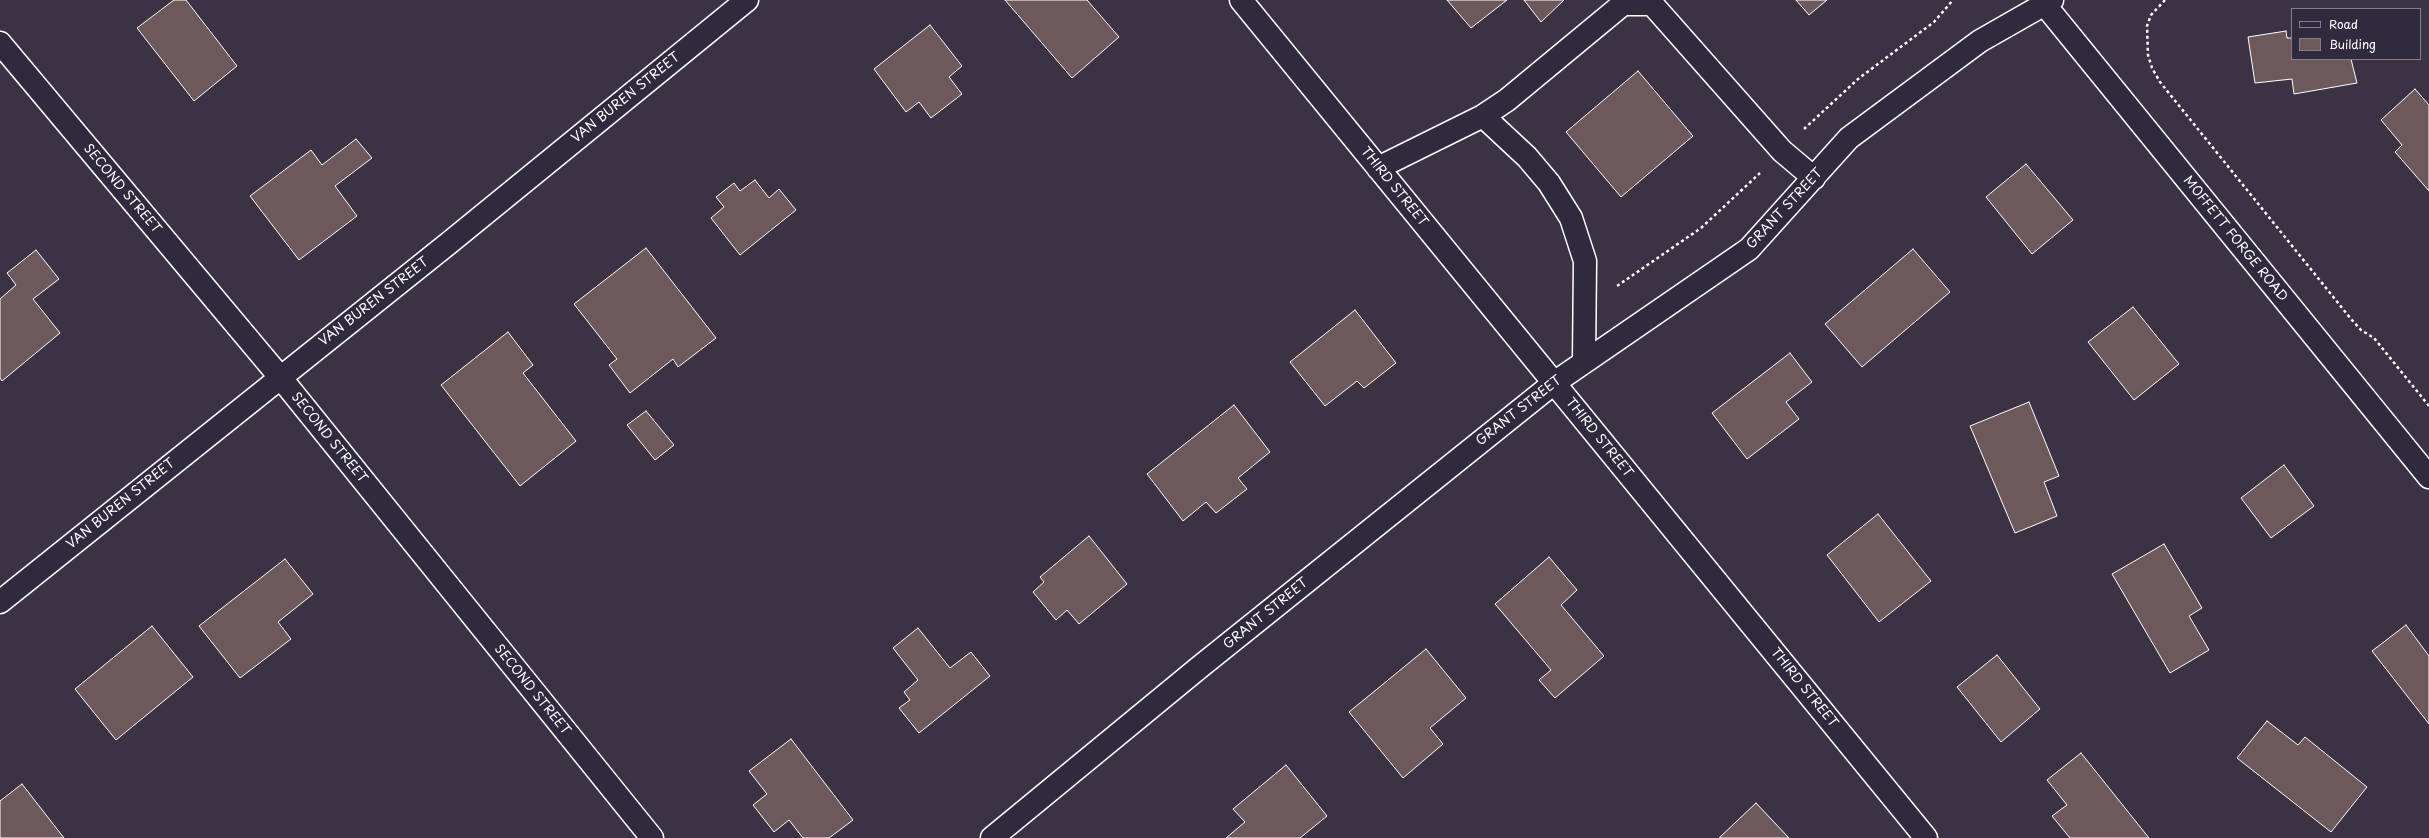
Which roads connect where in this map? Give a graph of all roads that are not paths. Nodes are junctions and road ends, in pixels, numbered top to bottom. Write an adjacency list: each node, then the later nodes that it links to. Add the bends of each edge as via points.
1 (747, 0): 9 (street, VAN BUREN STREET)
2 (1241, 0): 6 (street, THIRD STREET)
3 (2046, 1): 7 (street, GRANT STREET, via 1980,42 1849,138); 11 (street, MOFFETT FORGE ROAD)
4 (0, 43): 9 (street, SECOND STREET)
5 (1483, 116): 6 (street); 7 (street, via 1507,100 1623,4 1652,4 1782,151); 8 (street, via 1527,157 1549,183 1571,218 1585,261)
6 (1378, 168): 10 (street, THIRD STREET)
7 (1814, 178): 8 (street, GRANT STREET, via 1749,249 1666,308)
8 (1584, 361): 10 (street, GRANT STREET)
9 (280, 377): 12 (street, VAN BUREN STREET); 13 (street, SECOND STREET)
10 (1554, 383): 14 (street, GRANT STREET); 15 (street, THIRD STREET)
11 (2429, 477)
12 (0, 602)
13 (652, 838)
14 (992, 838)
15 (1926, 838)

